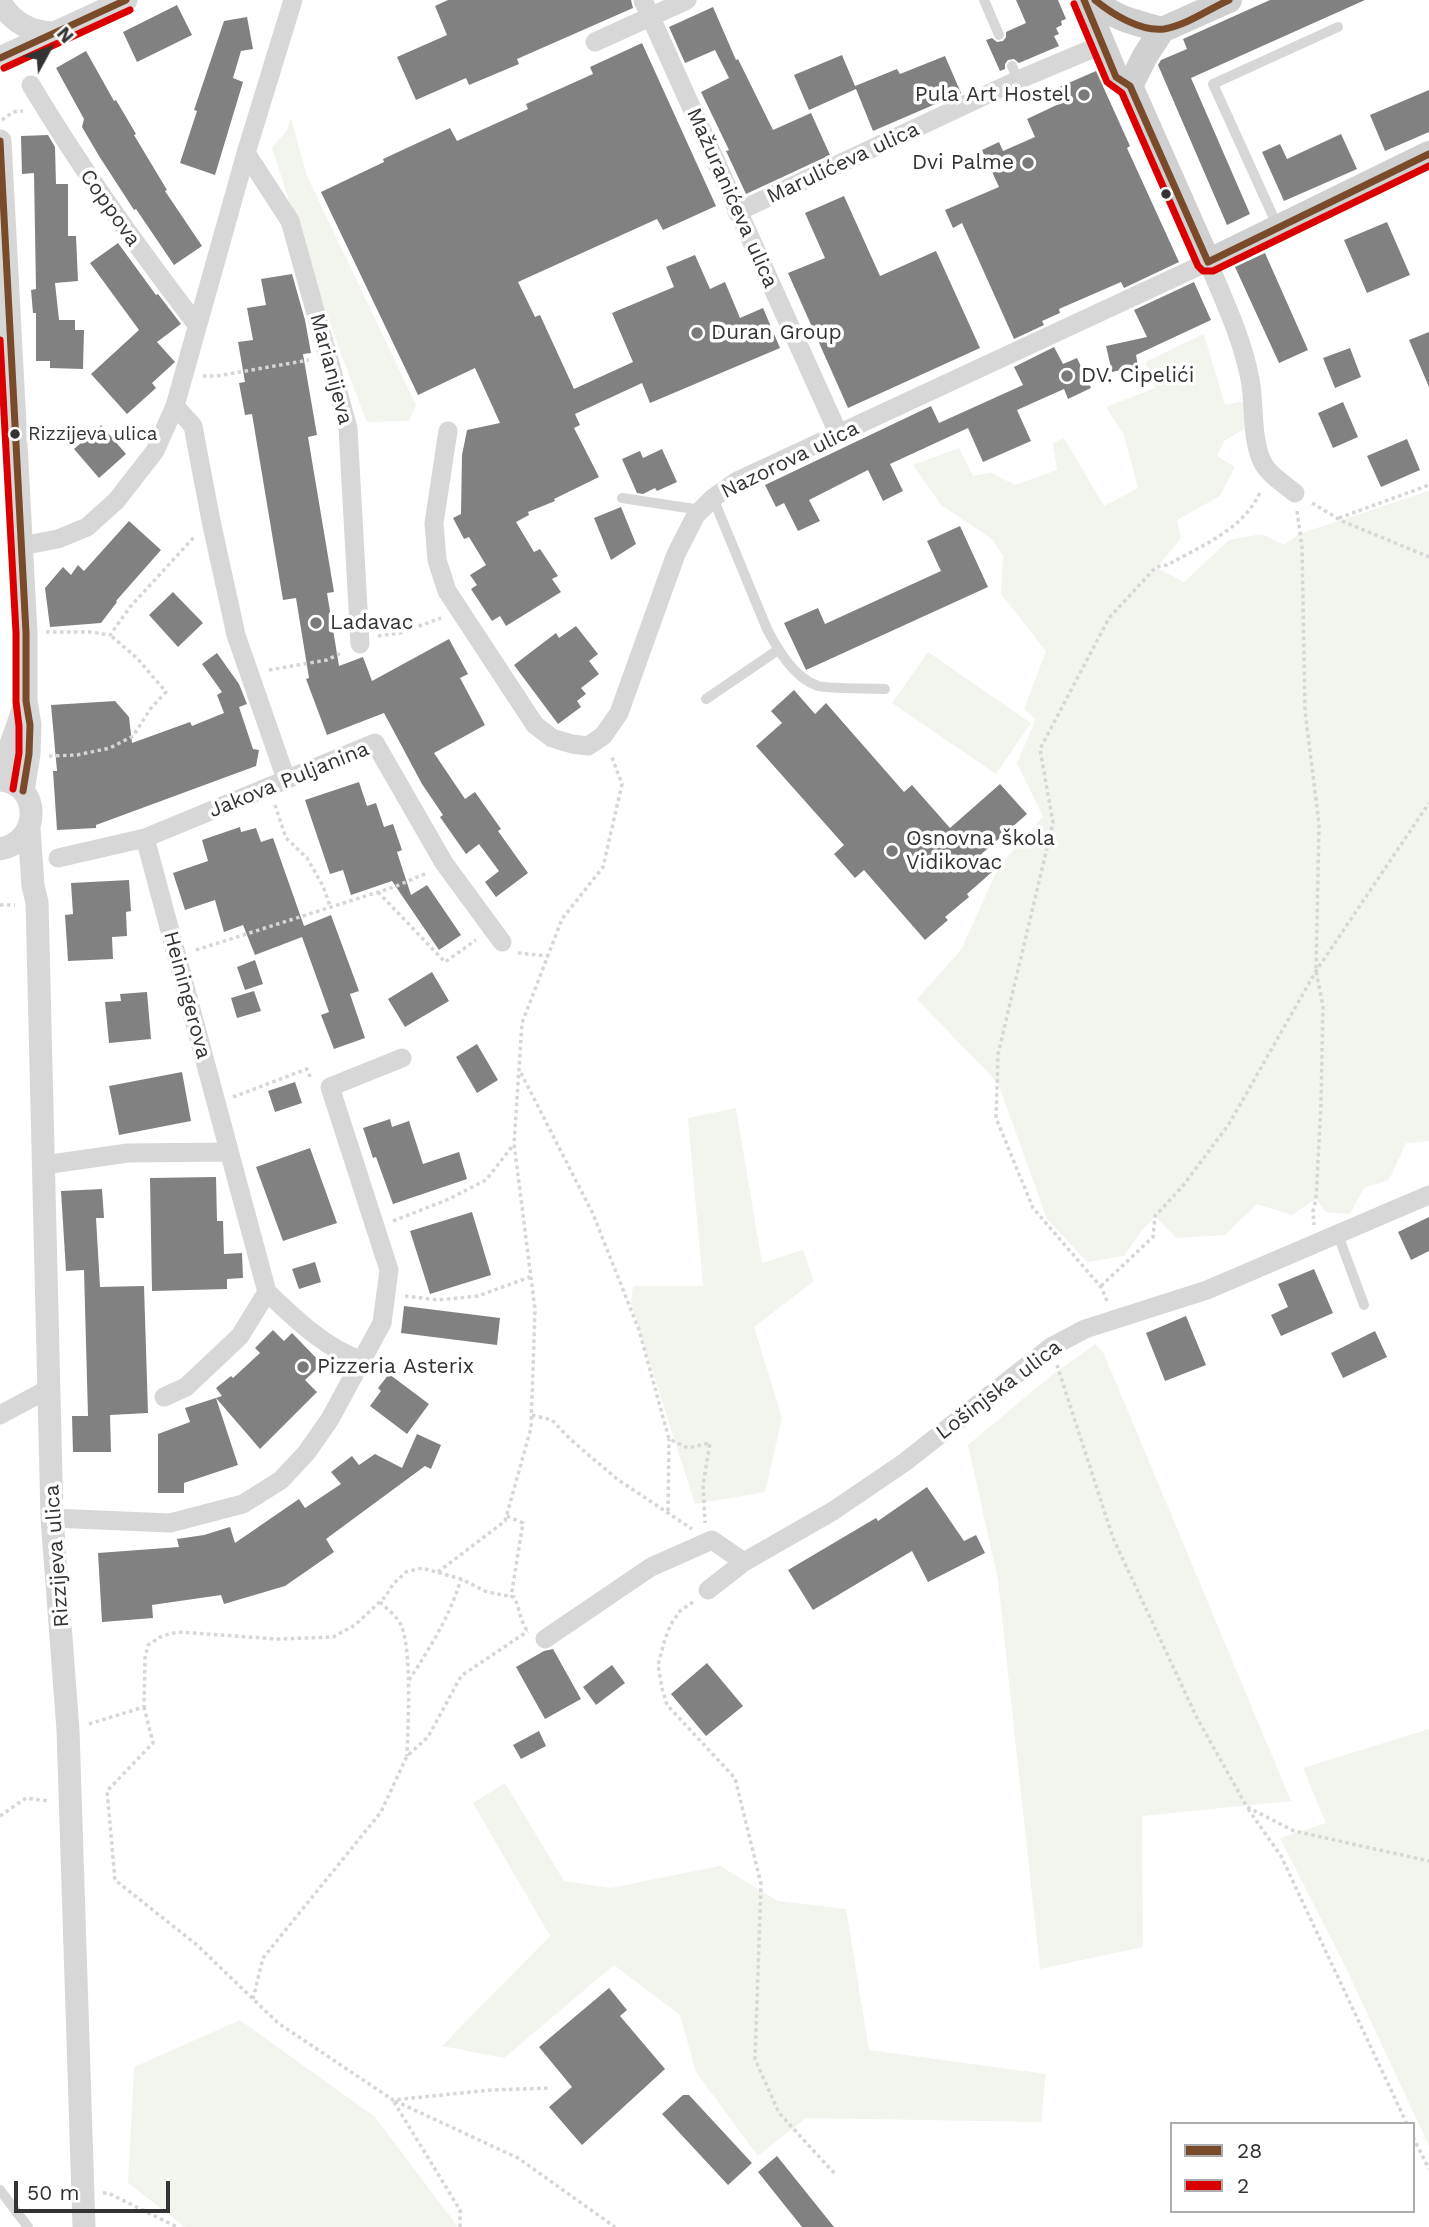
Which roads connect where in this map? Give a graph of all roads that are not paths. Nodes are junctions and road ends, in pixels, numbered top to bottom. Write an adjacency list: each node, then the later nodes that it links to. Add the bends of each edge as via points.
1 (126, 0): 12 (street)
2 (293, 0): 20 (street)
3 (687, 0): 9 (street)
4 (984, 0): 13 (lane)
5 (1084, 0): 15 (main road)
6 (1095, 0): 11 (main road, via 1129,22)
7 (1228, 0): 11 (main road)
8 (0, 2): 12 (street, via 19,25)
9 (647, 9): 14 (street); 22 (street, Mažuranićeva ulica)
10 (1338, 27): 23 (lane, via 1213,83)
11 (1162, 30): 18 (main road)
12 (54, 33): 16 (street)
13 (999, 35)
14 (595, 43)
15 (1101, 45): 18 (main road, via 1116,77); 22 (street, Marulićeva ulica, via 1015,73)
16 (0, 58)
17 (31, 85): 25 (street, Coppova, via 131,240)
18 (1130, 86): 24 (main road)
19 (0, 141): 32 (street)
20 (246, 153): 25 (street); 33 (street, Marianijeva, via 290,221 348,428)
21 (1429, 154): 23 (main road, Nazorova ulica)
22 (737, 212): 28 (street, Mažuranićeva ulica)
23 (1279, 229): 24 (main road, Nazorova ulica)
24 (1208, 262): 28 (street, Nazorova ulica); 29 (street, via 1244,354 1258,449 1269,472)
25 (197, 325): 26 (street)
26 (175, 406): 32 (street, via 155,451 116,501 87,527 58,539); 40 (street, via 193,426 236,635)
27 (448, 430): 31 (street, Nazorova ulica, via 434,523 447,591 535,725 552,738 572,744 588,746 603,736 619,713 676,554)
28 (839, 435): 31 (street, Nazorova ulica, via 737,481)
29 (1295, 493)
30 (622, 498): 31 (lane)
31 (707, 504): 34 (lane)
32 (21, 546): 37 (street)
33 (366, 640)
34 (778, 650): 35 (lane, via 801,676 819,686); 36 (lane)
35 (885, 689)
36 (706, 699)
37 (26, 701): 38 (street); 41 (street, via 30,739)
38 (0, 768)
39 (0, 780): 41 (street, via 15,783)
40 (278, 783): 43 (street, Jakova Puljanina); 47 (street, Jakova Puljanina, via 375,743 444,863)
41 (23, 791): 42 (street, Rizzijeva ulica, via 31,809)
42 (29, 828): 44 (street, via 16,843); 46 (street, Rizzijeva ulica)
43 (145, 838): 45 (street, Jakova Puljanina); 49 (street, Heiningerova)
44 (0, 850): 46 (street)
45 (58, 858)
46 (33, 886): 50 (street, Rizzijeva ulica)
47 (497, 936)
48 (402, 1058): 55 (street, via 330,1087 389,1270 382,1323)
49 (229, 1152): 50 (street, via 128,1153); 53 (street, Heiningerova)
50 (44, 1165): 56 (street, Rizzijeva ulica)
51 (1429, 1195): 52 (street, Lošinjska ulica)
52 (1338, 1235): 54 (lane); 60 (street, Lošinjska ulica, via 1207,1290 1084,1329 1051,1347 905,1462 834,1511)
53 (267, 1292): 55 (street, via 305,1328); 57 (street, via 240,1336 186,1387)
54 (1364, 1305)
55 (361, 1360): 59 (street, via 307,1452 281,1480 243,1504 170,1523)
56 (50, 1388): 58 (street); 59 (street, Rizzijeva ulica)
57 (164, 1398)
58 (0, 1415)
59 (52, 1518): 65 (street, Rizzijeva ulica, via 68,1730)
60 (744, 1562): 61 (street, Lošinjska ulica); 62 (street, via 712,1540 705,1541 651,1567)
61 (708, 1590)
62 (536, 1635)
63 (0, 2190): 64 (lane)
64 (28, 2227)
65 (84, 2227)

